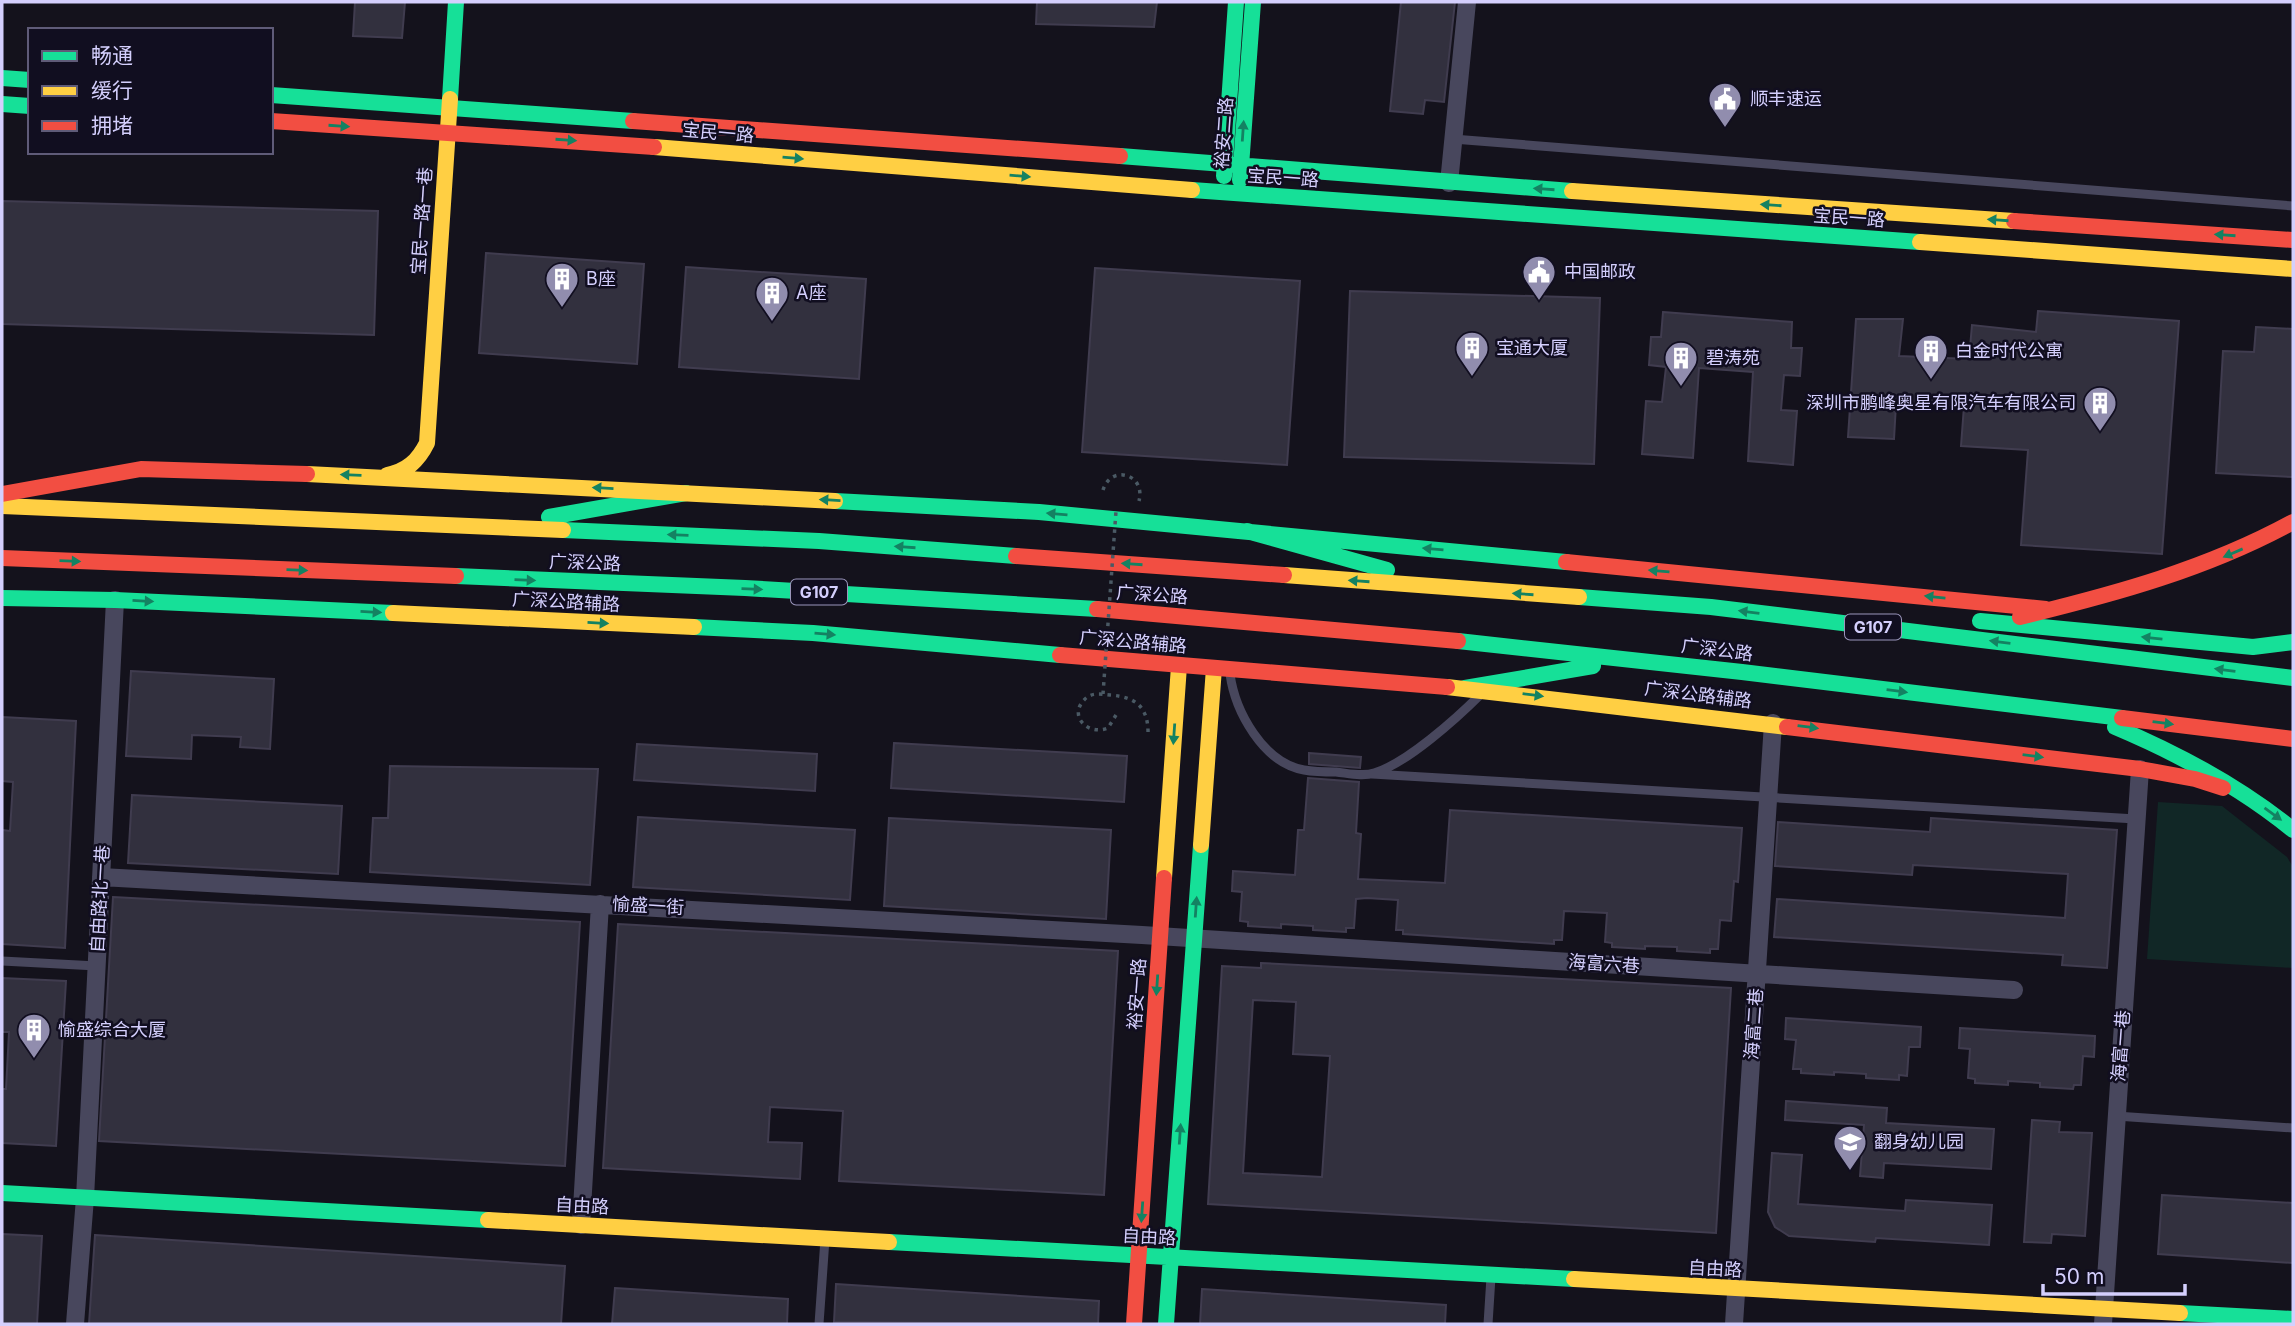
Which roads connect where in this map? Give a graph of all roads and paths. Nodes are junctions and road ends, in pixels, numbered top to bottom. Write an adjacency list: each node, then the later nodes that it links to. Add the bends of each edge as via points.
1 (456, 2): 10 (main road, 宝民一路一巷)
2 (1236, 2): 14 (main road, 裕安二路)
3 (1253, 2): 14 (main road, 裕安二路, one-way to 3)
4 (1467, 2): 13 (street)
5 (2, 78): 6 (main road)
6 (28, 79)
7 (273, 95): 10 (main road, 宝民一路)
8 (2, 104): 9 (main road)
9 (28, 106)
10 (449, 107): 12 (main road, 宝民一路一巷); 14 (main road, 宝民一路)
11 (273, 121): 12 (main road, 宝民一路, one-way to 12)
12 (447, 133): 16 (main road, 宝民一路, one-way to 16); 20 (main road, 宝民一路一巷)
13 (1453, 139): 15 (street); 17 (lane)
14 (1233, 164): 15 (main road, 宝民一路); 16 (main road, 裕安二路, via 1240,186)
15 (1449, 183): 18 (main road, 宝民一路, one-way to 15)
16 (1229, 193): 19 (main road, 宝民一路)
17 (2293, 206)
18 (2293, 240)
19 (2293, 269)
20 (427, 443): 21 (main road, via 405,471); 22 (main road, via 437,466)
21 (380, 476): 22 (main road); 24 (main road, one-way to 24, via 141,469)
22 (467, 481): 23 (main road, one-way to 22)
23 (686, 493): 28 (main road); 29 (main road, one-way to 23, via 1039,512)
24 (2, 494)
25 (2, 506): 28 (main road, 广深公路 / G107)
26 (1116, 511): 45 (path, bridge)
27 (2293, 522): 35 (main road, one-way to 35, via 2198,567)
28 (491, 527): 31 (main road, 广深公路 / G107, one-way to 28, via 819,541)
29 (1247, 531): 31 (main road); 35 (main road, one-way to 29)
30 (2, 558): 39 (main road, 广深公路 / G107, one-way to 39, via 819,592 1191,616)
31 (1452, 588): 36 (main road, 广深公路 / G107, one-way to 31)
32 (2, 597): 34 (main road, 广深公路辅路)
33 (2153, 598): 35 (main road)
34 (115, 600): 40 (main road, 广深公路辅路, one-way to 40, via 813,633); 57 (street, 自由路北一巷)
35 (2051, 610): 37 (main road)
36 (1779, 616): 37 (main road); 42 (main road, 广深公路 / G107, one-way to 36)
37 (2000, 622): 38 (main road, one-way to 37, via 2253,647)
38 (2293, 642)
39 (1635, 660): 43 (main road); 46 (main road, 广深公路 / G107, one-way to 46)
40 (1179, 666): 41 (main road, 广深公路辅路); 59 (main road, 裕安一路, one-way to 59)
41 (1222, 668): 43 (main road, 广深公路辅路); 52 (lane, via 1245,723 1270,751 1302,770); 60 (main road, one-way to 41)
42 (2293, 678)
43 (1465, 688): 44 (main road, 广深公路辅路)
44 (1486, 690): 48 (main road, 广深公路辅路, one-way to 48); 52 (lane, via 1429,740)
45 (1103, 694): 47 (path, via 1090,695 1079,709 1085,726 1096,731 1108,728); 49 (path, via 1136,702 1146,716)
46 (2071, 712): 50 (main road, 广深公路 / G107, one-way to 50); 54 (main road, via 2163,748)
47 (1116, 715)
48 (1773, 723): 51 (main road, 广深公路辅路, one-way to 51); 53 (street, 海富二巷)
49 (1148, 736)
50 (2293, 739)
51 (2140, 769): 54 (main road, 广深公路辅路, via 2194,779); 55 (street, 海富一巷)
52 (1372, 774): 53 (lane)
53 (1769, 797): 55 (lane); 63 (street, 海富二巷)
54 (2252, 799): 56 (main road, one-way to 56)
55 (2136, 819): 65 (street, 海富一巷)
56 (2293, 830)
57 (102, 877): 58 (street, 愉盛一街); 62 (street, 自由路北一巷)
58 (600, 904): 59 (street, 愉盛一街); 69 (street)
59 (1161, 936): 60 (street, 愉盛一街); 71 (main road, 裕安一路, one-way to 71)
60 (1194, 938): 63 (street, 海富六巷); 72 (main road, one-way to 60)
61 (2, 961): 62 (lane)
62 (97, 966): 68 (street, 自由路北一巷)
63 (1757, 973): 64 (street, 海富六巷); 74 (street, 海富二巷)
64 (2014, 989)
65 (2116, 1116): 66 (lane); 75 (street, 海富一巷)
66 (2293, 1128)
67 (2, 1194): 68 (main road, 自由路)
68 (85, 1198): 69 (main road, 自由路); 77 (street, 自由路北一巷)
69 (581, 1225): 70 (main road, 自由路)
70 (825, 1239): 71 (main road, 自由路); 78 (lane)
71 (1139, 1256): 72 (main road, 自由路); 79 (main road, 裕安一路)
72 (1171, 1258): 73 (main road, 自由路); 80 (main road)
73 (1491, 1275): 74 (main road, 自由路); 81 (lane)
74 (1736, 1289): 75 (main road, 自由路); 82 (street, 海富二巷)
75 (2103, 1317): 76 (main road, 自由路)
76 (2293, 1320)
77 (75, 1324)
78 (819, 1324)
79 (1134, 1324)
80 (1166, 1324)
81 (1488, 1324)
82 (1734, 1324)

